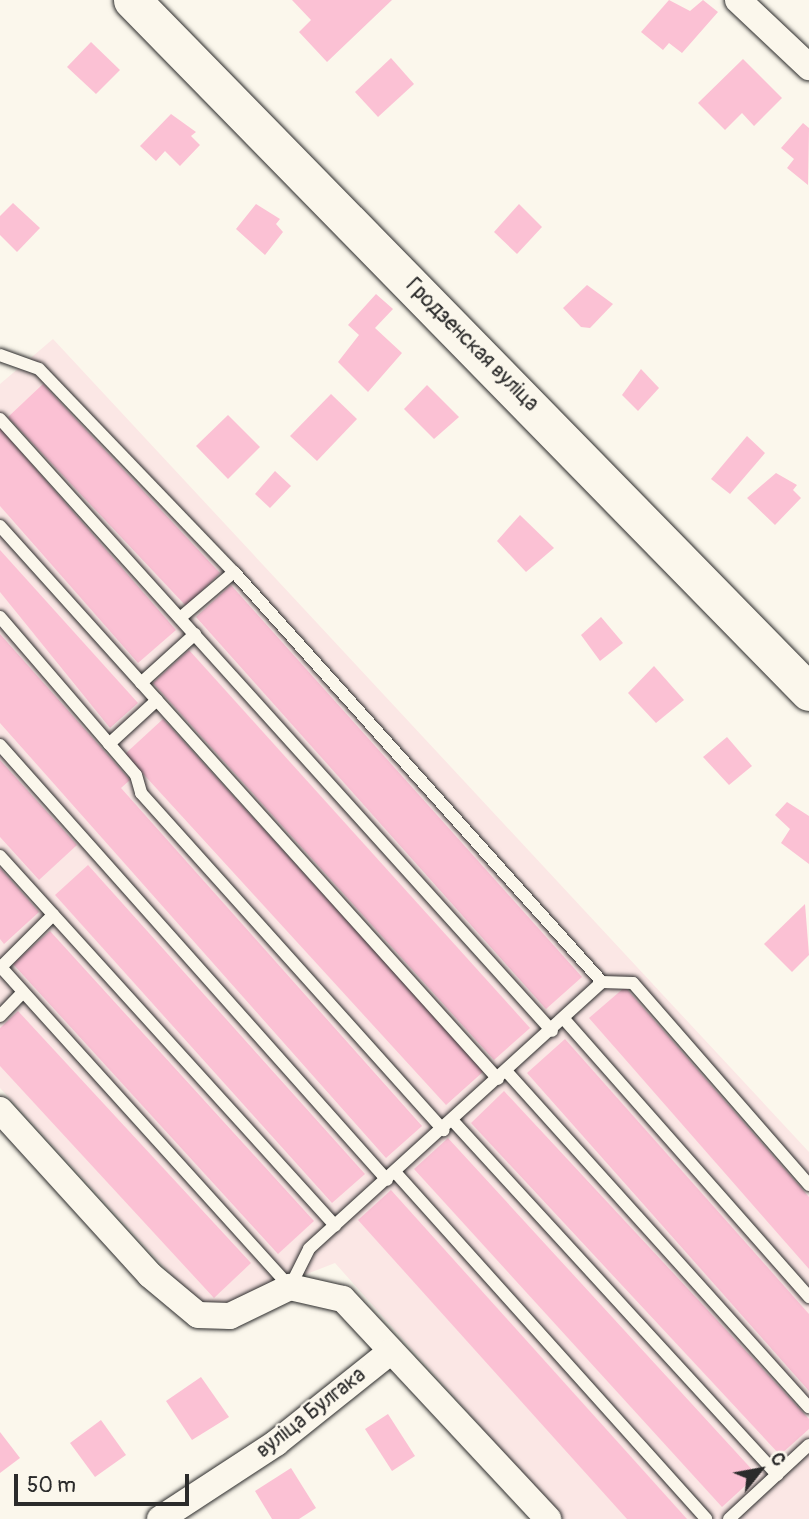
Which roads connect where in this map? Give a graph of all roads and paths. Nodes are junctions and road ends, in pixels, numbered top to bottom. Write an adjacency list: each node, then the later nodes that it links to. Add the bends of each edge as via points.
1 (132, 0): 12 (street, Гродзенская вуліца)
2 (738, 0): 3 (street)
3 (809, 67)
4 (0, 355): 7 (lane, via 38,369)
5 (0, 419): 9 (lane)
6 (0, 526): 11 (lane)
7 (234, 572): 9 (lane); 19 (lane)
8 (0, 617): 14 (lane)
9 (180, 618): 10 (lane)
10 (195, 634): 11 (lane); 23 (lane)
11 (141, 683): 13 (lane)
12 (809, 692)
13 (157, 700): 14 (lane); 24 (lane)
14 (109, 744): 26 (lane, via 136,775 141,793)
15 (0, 745): 27 (lane)
16 (0, 856): 17 (lane)
17 (53, 915): 18 (lane); 29 (lane)
18 (0, 967): 20 (lane)
19 (602, 982): 22 (lane); 28 (lane, via 633,983)
20 (23, 992): 21 (lane); 30 (lane)
21 (0, 1016)
22 (564, 1019): 23 (lane); 31 (lane)
23 (552, 1031): 24 (lane)
24 (503, 1076): 26 (lane); 33 (lane)
25 (0, 1110): 30 (street, via 150,1275 198,1315 230,1316)
26 (448, 1125): 27 (lane); 35 (lane)
27 (391, 1176): 29 (lane); 38 (lane)
28 (809, 1185)
29 (335, 1226): 30 (lane, via 309,1249)
30 (290, 1287): 32 (street, via 343,1299)
31 (809, 1297)
32 (390, 1352): 36 (street, вуліца Булгака, via 276,1443); 37 (street)
33 (809, 1407)
34 (809, 1445): 35 (lane)
35 (777, 1475): 39 (lane)
36 (160, 1519)
37 (548, 1519)
38 (706, 1519)
39 (729, 1519)

